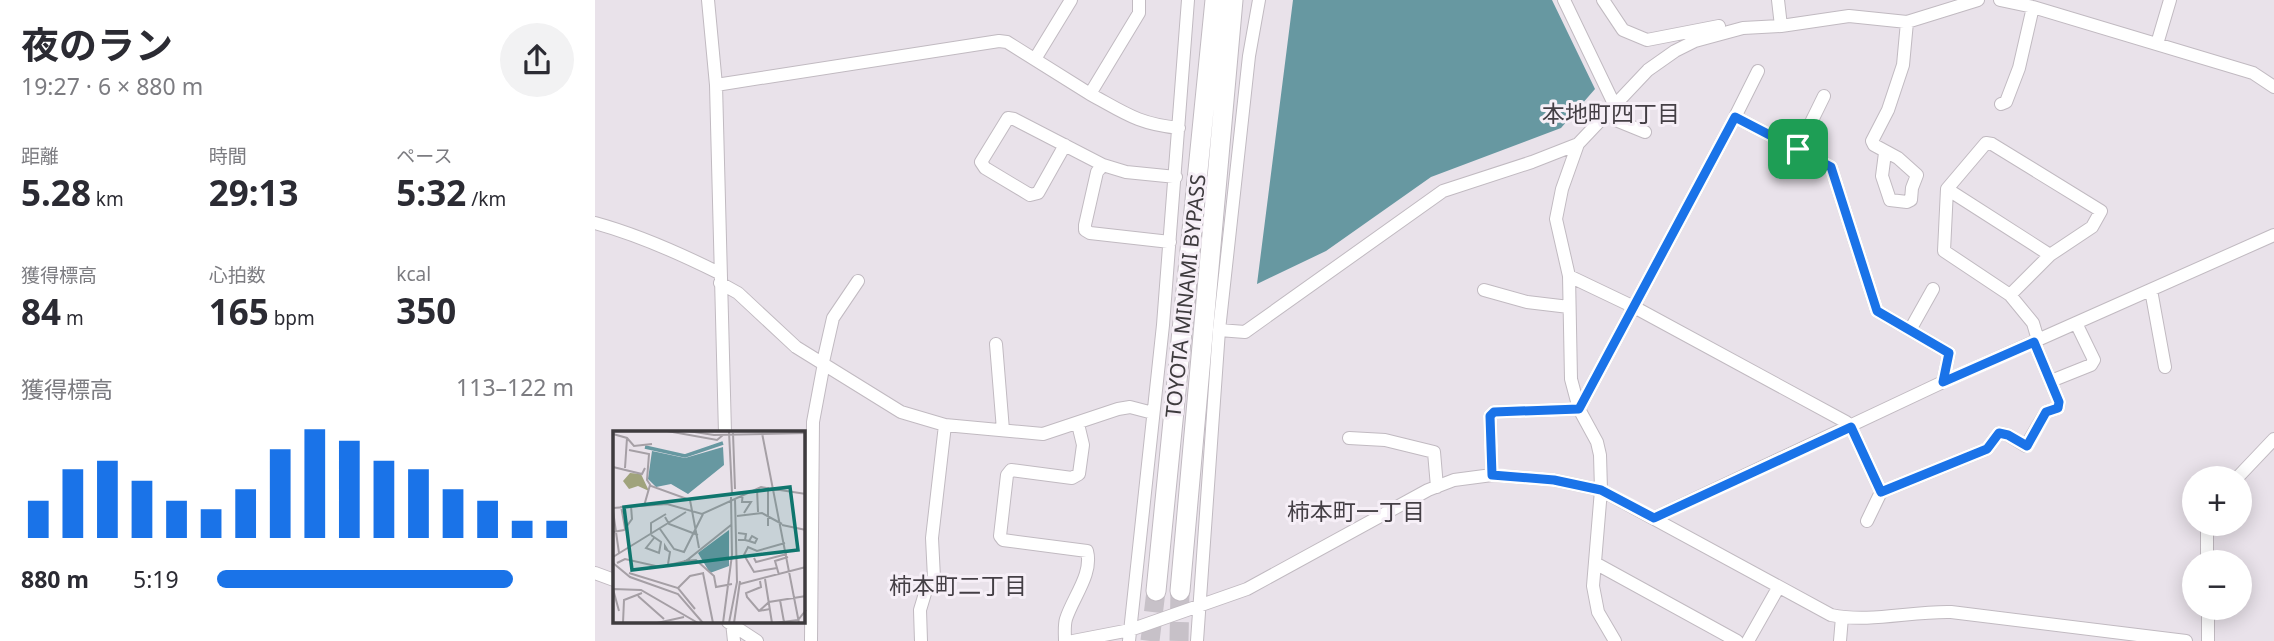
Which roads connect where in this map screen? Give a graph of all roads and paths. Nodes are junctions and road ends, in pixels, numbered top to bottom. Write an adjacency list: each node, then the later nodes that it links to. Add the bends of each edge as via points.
1 (708, 0): 21 (street)
2 (1071, 0): 19 (street)
3 (1139, 0): 23 (street, via 1139,13)
4 (1188, 0): 28 (street)
5 (1215, 0): 80 (highway, TOYOTA MINAMI BYPASS)
6 (1233, 0): 79 (highway, TOYOTA MINAMI BYPASS)
7 (1259, 0): 51 (street)
8 (1563, 0): 26 (street)
9 (1603, 0): 17 (street, via 1623,30 1647,40 1732,23)
10 (1779, 0): 16 (street)
11 (1978, 0): 15 (street)
12 (2000, 0): 14 (street)
13 (2170, 0): 18 (street)
14 (2033, 7): 18 (street); 25 (street, via 2019,68 2006,102)
15 (1907, 22): 16 (street, via 1849,16); 33 (street, via 1903,65 1872,141)
16 (1781, 26): 17 (street)
17 (1743, 28): 26 (street, via 1714,34 1675,51 1648,71)
18 (2157, 44): 22 (street, via 2253,73)
19 (1035, 60): 21 (street, via 999,41); 23 (street)
20 (1758, 71): 27 (street)
21 (716, 85): 42 (street)
22 (2274, 87)
23 (1090, 94): 28 (street, via 1150,125)
24 (1824, 96): 32 (street)
25 (2001, 104)
26 (1612, 110): 29 (street, via 1618,121); 30 (street)
27 (1735, 117): 32 (street); 49 (street)
28 (1179, 128): 35 (street)
29 (1645, 132)
30 (1578, 144): 41 (street, via 1556,219); 51 (street, via 1443,191 1245,332)
31 (1065, 145): 31 (street, via 1008,118 981,162 1035,194); 34 (street)
32 (1798, 149): 52 (street, via 1831,167 1877,311)
33 (1885, 153)
34 (1103, 165): 35 (street); 39 (street, via 1097,172 1085,230)
35 (1176, 177): 39 (street)
36 (1947, 189): 40 (street); 40 (street, via 1986,143 2101,211 2092,227); 47 (street, via 1944,251)
37 (595, 223): 42 (street, via 669,248)
38 (2274, 235): 46 (street)
39 (1170, 242): 60 (street)
40 (2050, 255): 47 (street)
41 (1569, 276): 48 (street); 49 (street)
42 (720, 278): 55 (street, via 796,347); 65 (street)
43 (858, 281): 55 (street, via 833,318)
44 (1933, 289): 52 (street)
45 (1483, 290): 48 (street)
46 (2151, 290): 50 (street); 56 (street)
47 (2010, 295): 53 (street, via 2033,323)
48 (1569, 307): 59 (street, via 1571,379)
49 (1634, 307): 59 (street); 63 (street)
50 (2076, 323): 53 (street); 57 (street, via 2094,360)
51 (1219, 330): 81 (street)
52 (1910, 330): 58 (street, via 1949,353)
53 (2036, 341): 57 (street); 58 (street)
54 (996, 344): 64 (street)
55 (823, 362): 62 (street, via 901,412); 88 (street, via 813,422)
56 (2165, 367)
57 (2051, 381): 72 (street, via 2058,408 2046,412 2027,446 1999,433 1987,449)
58 (1943, 382): 63 (street)
59 (1579, 409): 69 (street, via 1494,412 1490,416); 71 (street, via 1597,442)
60 (1153, 413): 61 (street, via 1130,407); 86 (street)
61 (1078, 424): 64 (street, via 1043,434); 90 (street, via 1083,445 1079,474 1072,478 1011,470 1000,536 1087,551 1084,578 1065,621)
62 (945, 425): 64 (street); 89 (street, via 932,538 934,578 920,610)
63 (1851, 427): 72 (street); 73 (street)
64 (1003, 430)
65 (725, 431)
66 (1349, 438): 70 (street, via 1385,440 1434,452)
67 (2274, 439): 68 (street)
68 (2248, 466)
69 (1492, 475): 70 (street); 71 (street)
70 (1437, 487): 81 (street, via 1247,589)
71 (1601, 490): 73 (street); 75 (street)
72 (1881, 492): 74 (street)
73 (1654, 518): 78 (street)
74 (1867, 521)
75 (1595, 563): 93 (street, via 1598,612); 94 (street)
76 (595, 573): 77 (street)
77 (613, 580)
78 (1778, 588): 82 (street); 95 (street)
79 (1180, 590)
80 (1156, 591)
81 (1199, 608): 86 (street); 92 (street)
82 (1842, 617): 85 (street, via 1951,612); 96 (street)
83 (2208, 620): 99 (street)
84 (734, 624): 87 (street)
85 (2072, 627): 97 (street); 98 (street)
86 (1129, 636): 91 (street)
87 (757, 641)
88 (811, 641)
89 (921, 641)
90 (1065, 641)
91 (1073, 641)
92 (1198, 641)
93 (1615, 641)
94 (1737, 641)
95 (1748, 641)
96 (1840, 641)
97 (2069, 641)
98 (2186, 641)
99 (2208, 641)

